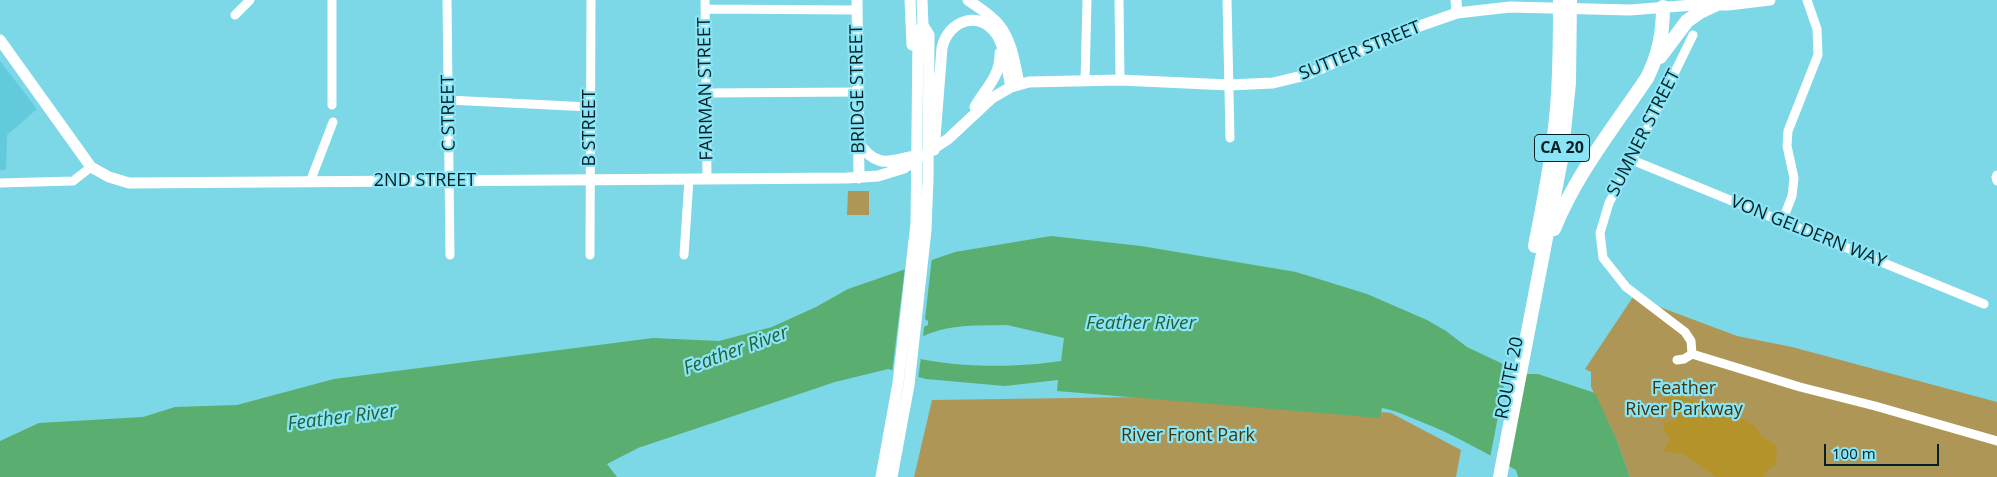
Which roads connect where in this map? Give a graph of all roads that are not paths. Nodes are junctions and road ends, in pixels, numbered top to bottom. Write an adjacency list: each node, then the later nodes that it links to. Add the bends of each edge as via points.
1 (250, 0): 22 (street)
2 (332, 0): 37 (street)
3 (447, 0): 35 (street, C STREET)
4 (591, 0): 38 (street, B STREET)
5 (910, 0): 36 (main road, via 913,87)
6 (922, 0): 23 (main road)
7 (968, 0): 32 (main road, via 1003,31)
8 (1087, 0): 30 (street)
9 (1119, 0): 29 (street)
10 (1227, 0): 31 (street)
11 (1456, 0): 21 (main road)
12 (1552, 0): 24 (highway)
13 (1560, 0): 24 (highway, CA 20)
14 (1570, 0): 24 (highway, CA 20)
15 (1770, 0): 20 (main road, SUTTER STREET)
16 (1807, 0): 56 (street, via 1817,29 1818,55 1788,131 1786,146 1794,178 1792,196)
17 (1663, 4): 20 (main road, SUTTER STREET); 21 (main road, SUTTER STREET, via 1630,10 1510,7); 28 (highway, via 1660,42)
18 (705, 5): 19 (street); 34 (street, FAIRMAN STREET)
19 (857, 5): 33 (main road, BRIDGE STREET)
20 (1715, 5): 28 (highway, via 1687,21)
21 (1458, 13): 31 (main road, SUTTER STREET, via 1411,29 1306,75 1272,83)
22 (235, 15)
23 (923, 25): 36 (main road, via 918,35); 39 (main road, via 929,35)
24 (1561, 30): 60 (highway, CA 20, via 1569,83 1564,134); 61 (highway, CA 20, via 1549,167)
25 (1693, 35): 45 (street, SUMNER STREET)
26 (0, 40): 46 (main road)
27 (1001, 46): 32 (main road); 39 (main road, via 990,27 980,22 964,21 950,30 942,48); 40 (main road, via 996,75)
28 (1653, 65): 60 (highway, via 1574,187 1558,218)
29 (1120, 80): 30 (main road, SUTTER STREET); 31 (main road, SUTTER STREET)
30 (1085, 81): 32 (main road, SUTTER STREET, via 1040,81)
31 (1229, 85): 42 (street)
32 (1015, 86): 40 (main road, SUTTER STREET, via 986,102)
33 (858, 92): 34 (street); 43 (main road, BRIDGE STREET)
34 (706, 93): 50 (street, FAIRMAN STREET)
35 (448, 100): 38 (street); 54 (street, C STREET)
36 (918, 101): 66 (main road, via 916,230 898,383)
37 (332, 105)
38 (590, 107): 51 (street, B STREET)
39 (933, 120): 67 (main road, via 926,230 909,385)
40 (968, 120): 44 (main road, SUTTER STREET)
41 (333, 122): 53 (street)
42 (1230, 138)
43 (858, 142): 44 (main road, via 869,155 885,162); 48 (main road, BRIDGE STREET)
44 (926, 155): 48 (main road, SUTTER STREET, via 892,173)
45 (1632, 160): 56 (street, VON GELDERN WAY); 63 (street, SUMNER STREET, via 1609,202 1600,234 1603,258 1626,287 1685,332 1691,342)
46 (91, 167): 53 (main road, 2ND STREET, via 129,183); 55 (street, via 73,182)
47 (1997, 175): 52 (street)
48 (859, 178): 50 (main road, 2ND STREET)
49 (689, 179): 50 (main road, 2ND STREET); 51 (main road, 2ND STREET); 59 (street)
50 (707, 179)
51 (590, 181): 54 (main road, 2ND STREET); 58 (street, B STREET)
52 (1997, 181)
53 (310, 182): 54 (main road, 2ND STREET)
54 (450, 182): 57 (street, C STREET)
55 (0, 184)
56 (1782, 222): 62 (street, VON GELDERN WAY)
57 (450, 255)
58 (590, 255)
59 (684, 256)
60 (1541, 265): 61 (highway, CA 20)
61 (1533, 280): 68 (highway, ROUTE 20 / CA 20); 69 (highway, ROUTE 20 / CA 20)
62 (1984, 304)
63 (1692, 354): 64 (street); 65 (street)
64 (1678, 360)
65 (1997, 441)
66 (881, 477)
67 (892, 477)
68 (1490, 477)
69 (1500, 477)

